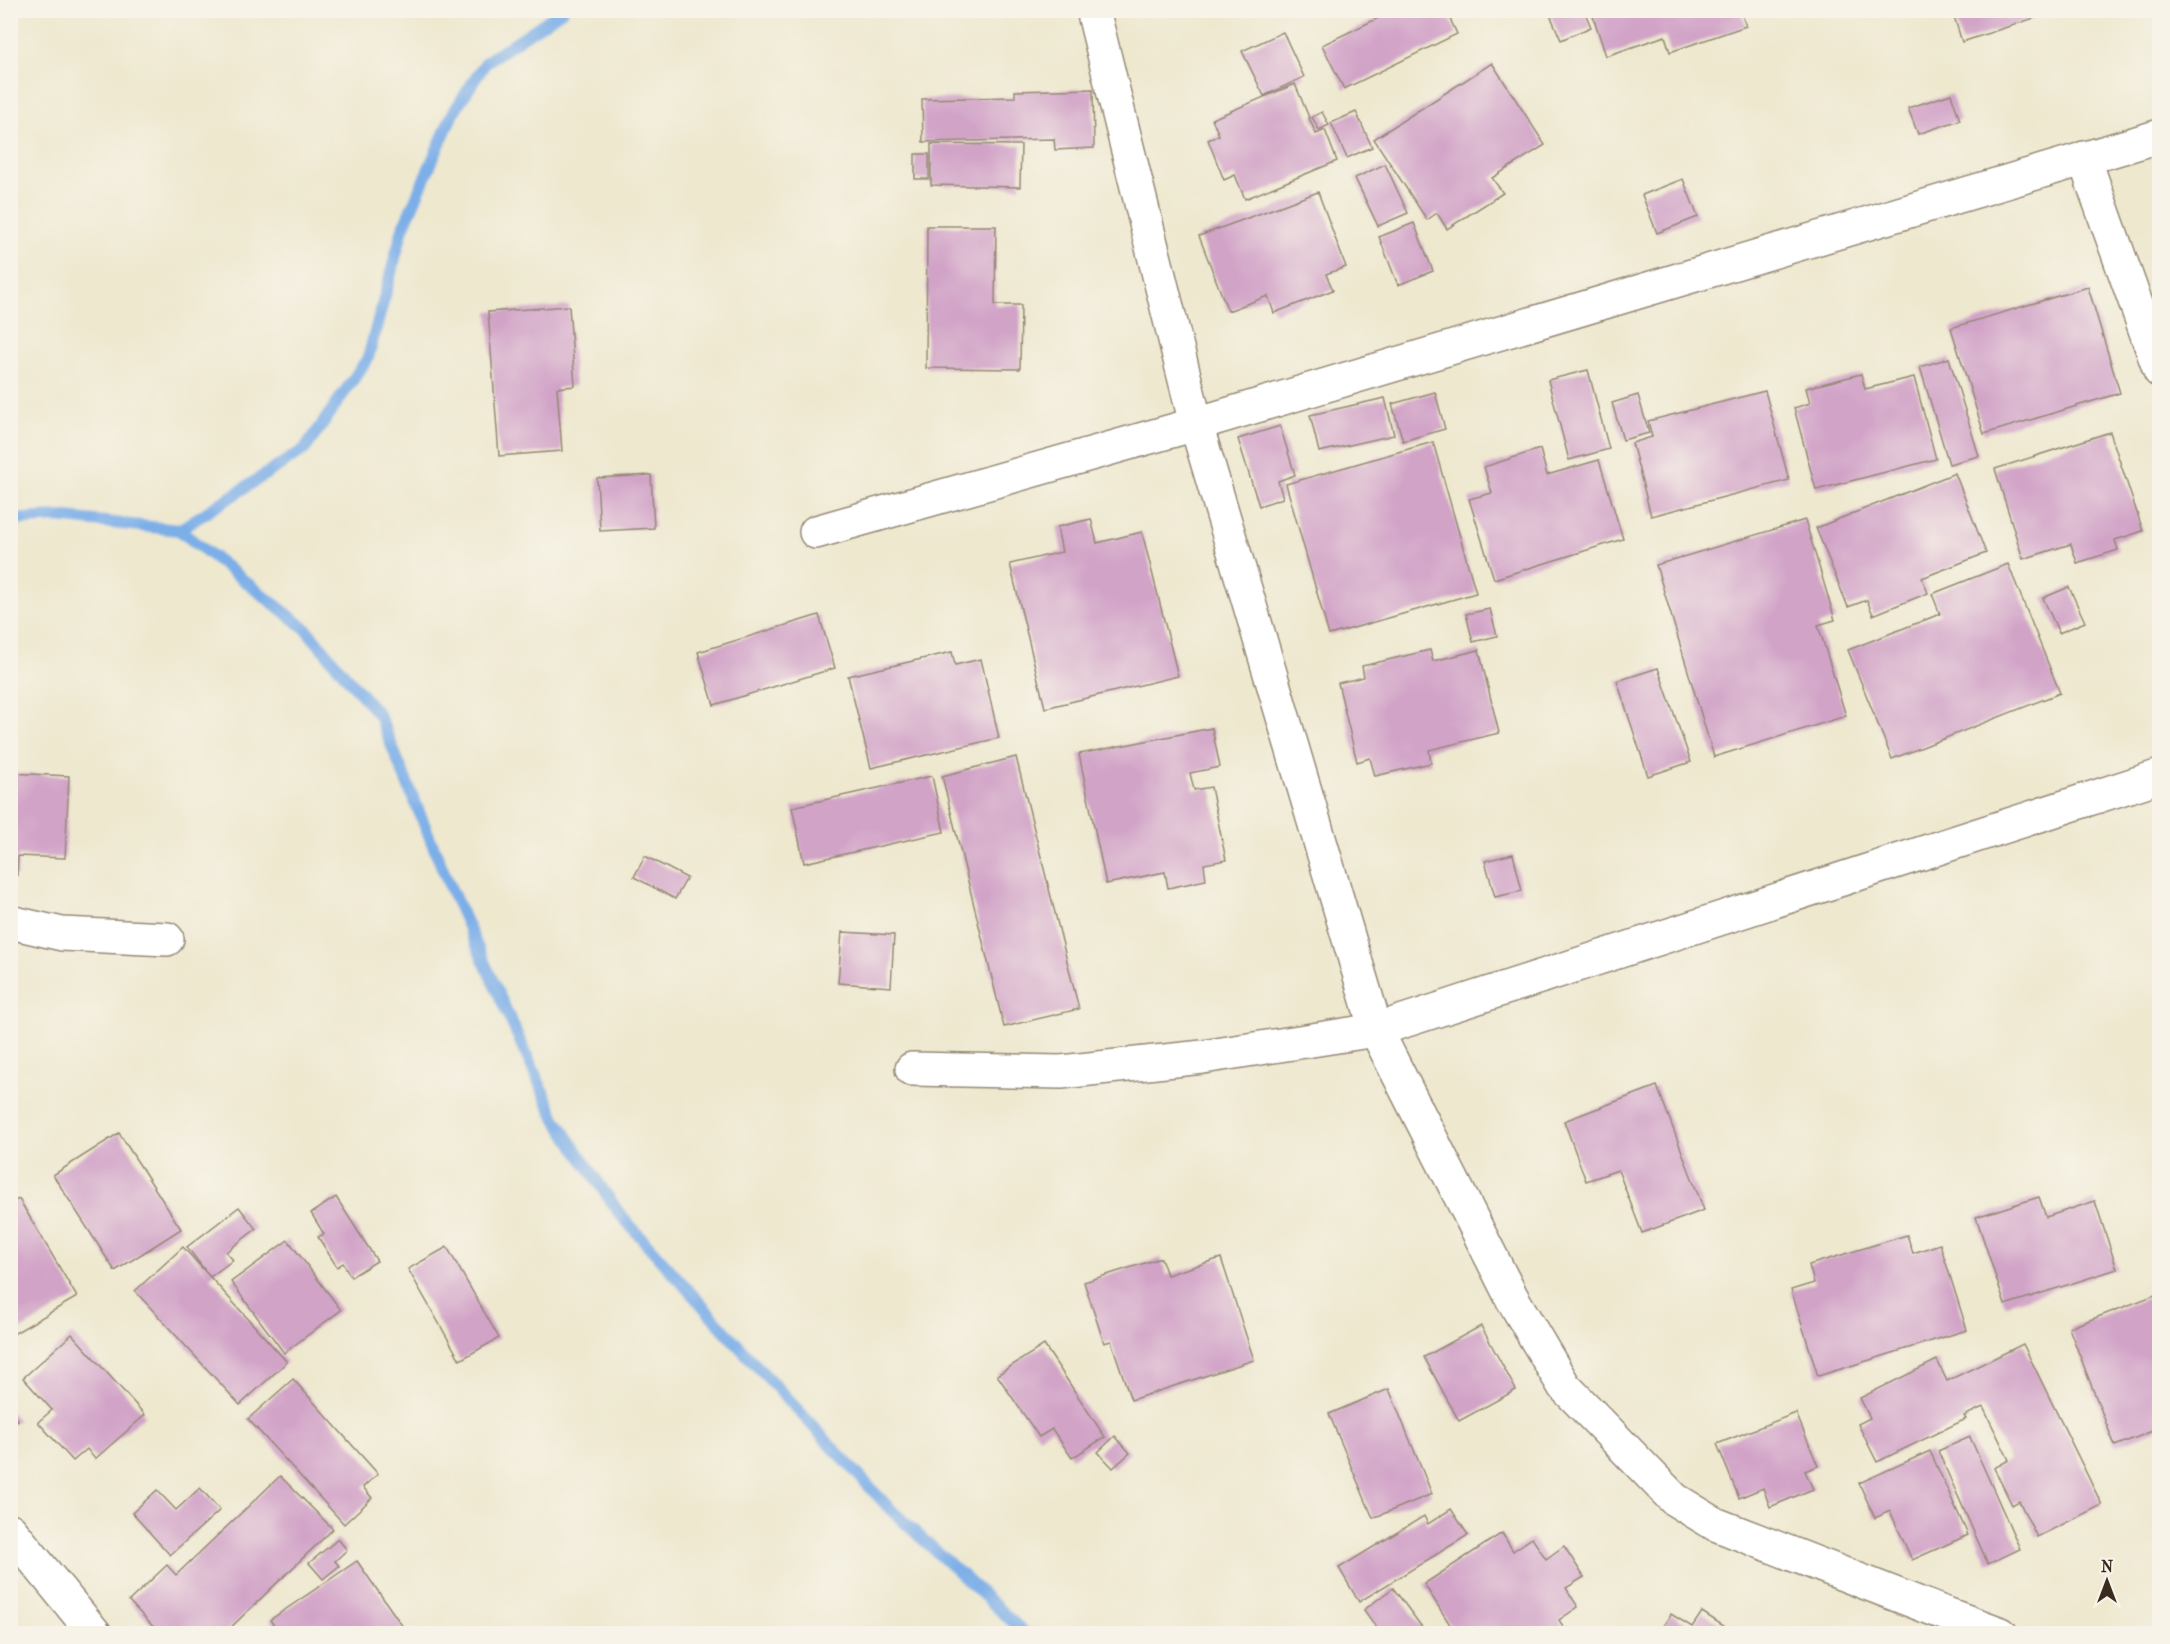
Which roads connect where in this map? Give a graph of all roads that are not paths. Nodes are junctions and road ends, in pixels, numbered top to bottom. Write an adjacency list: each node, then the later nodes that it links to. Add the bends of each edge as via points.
1 (1093, 10): 5 (street)
2 (2160, 136): 3 (street)
3 (2084, 158): 4 (street); 5 (street)
4 (2160, 371)
5 (1196, 424): 6 (street); 10 (street)
6 (816, 532)
7 (2160, 776): 10 (street)
8 (10, 922): 9 (street, via 62,934)
9 (167, 939)
10 (1376, 1030): 11 (street, via 1203,1057 1061,1072); 14 (street, via 1512,1298 1564,1386 1674,1499 1715,1524)
11 (912, 1069)
12 (10, 1530): 13 (street)
13 (95, 1634)
14 (2001, 1634)

